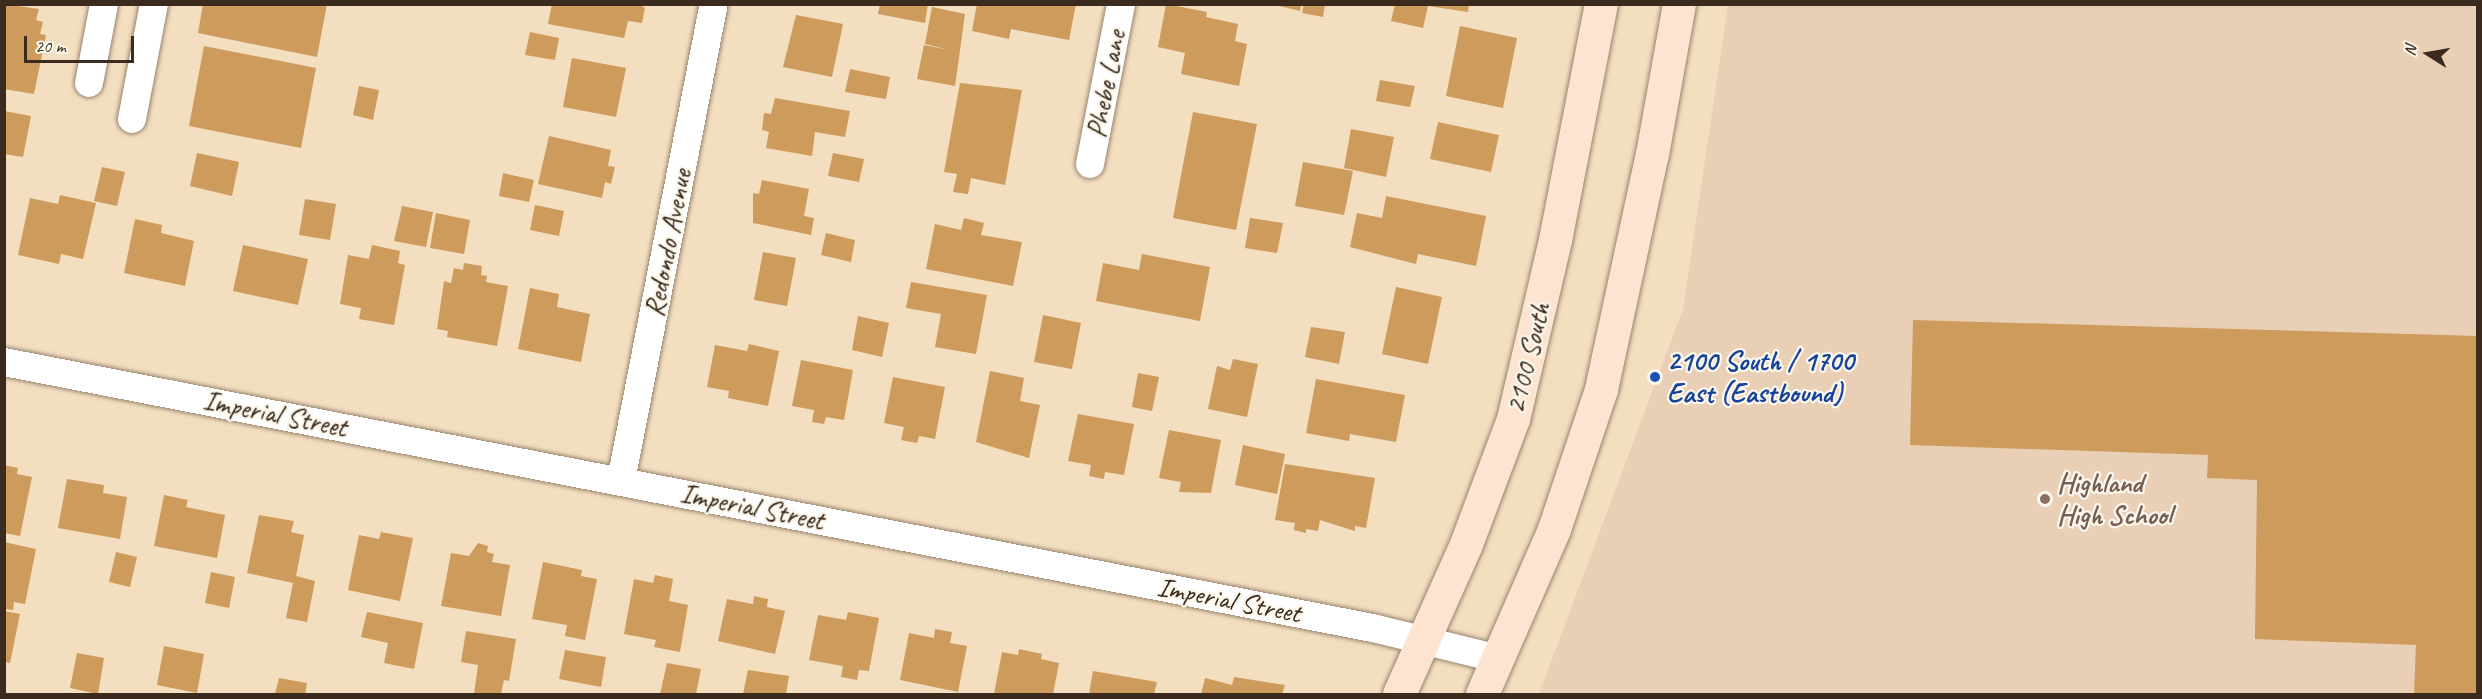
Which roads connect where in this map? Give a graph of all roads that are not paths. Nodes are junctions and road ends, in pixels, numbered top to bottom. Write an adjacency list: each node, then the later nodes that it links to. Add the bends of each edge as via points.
1 (104, 4): 7 (street)
2 (154, 4): 8 (street)
3 (714, 4): 11 (street, Redondo Avenue)
4 (1121, 4): 9 (street, Phebe Lane)
5 (1601, 4): 12 (main road, 2100 South, via 1555,240 1513,419)
6 (1679, 4): 13 (main road, via 1652,154 1601,389 1554,529)
7 (89, 83)
8 (132, 119)
9 (1090, 164)
10 (4, 362): 11 (street, Imperial Street)
11 (621, 481): 12 (street, Imperial Street)
12 (1425, 639): 13 (street, Imperial Street); 14 (main road, 2100 South)
13 (1499, 659): 15 (main road)
14 (1399, 694)
15 (1482, 694)

